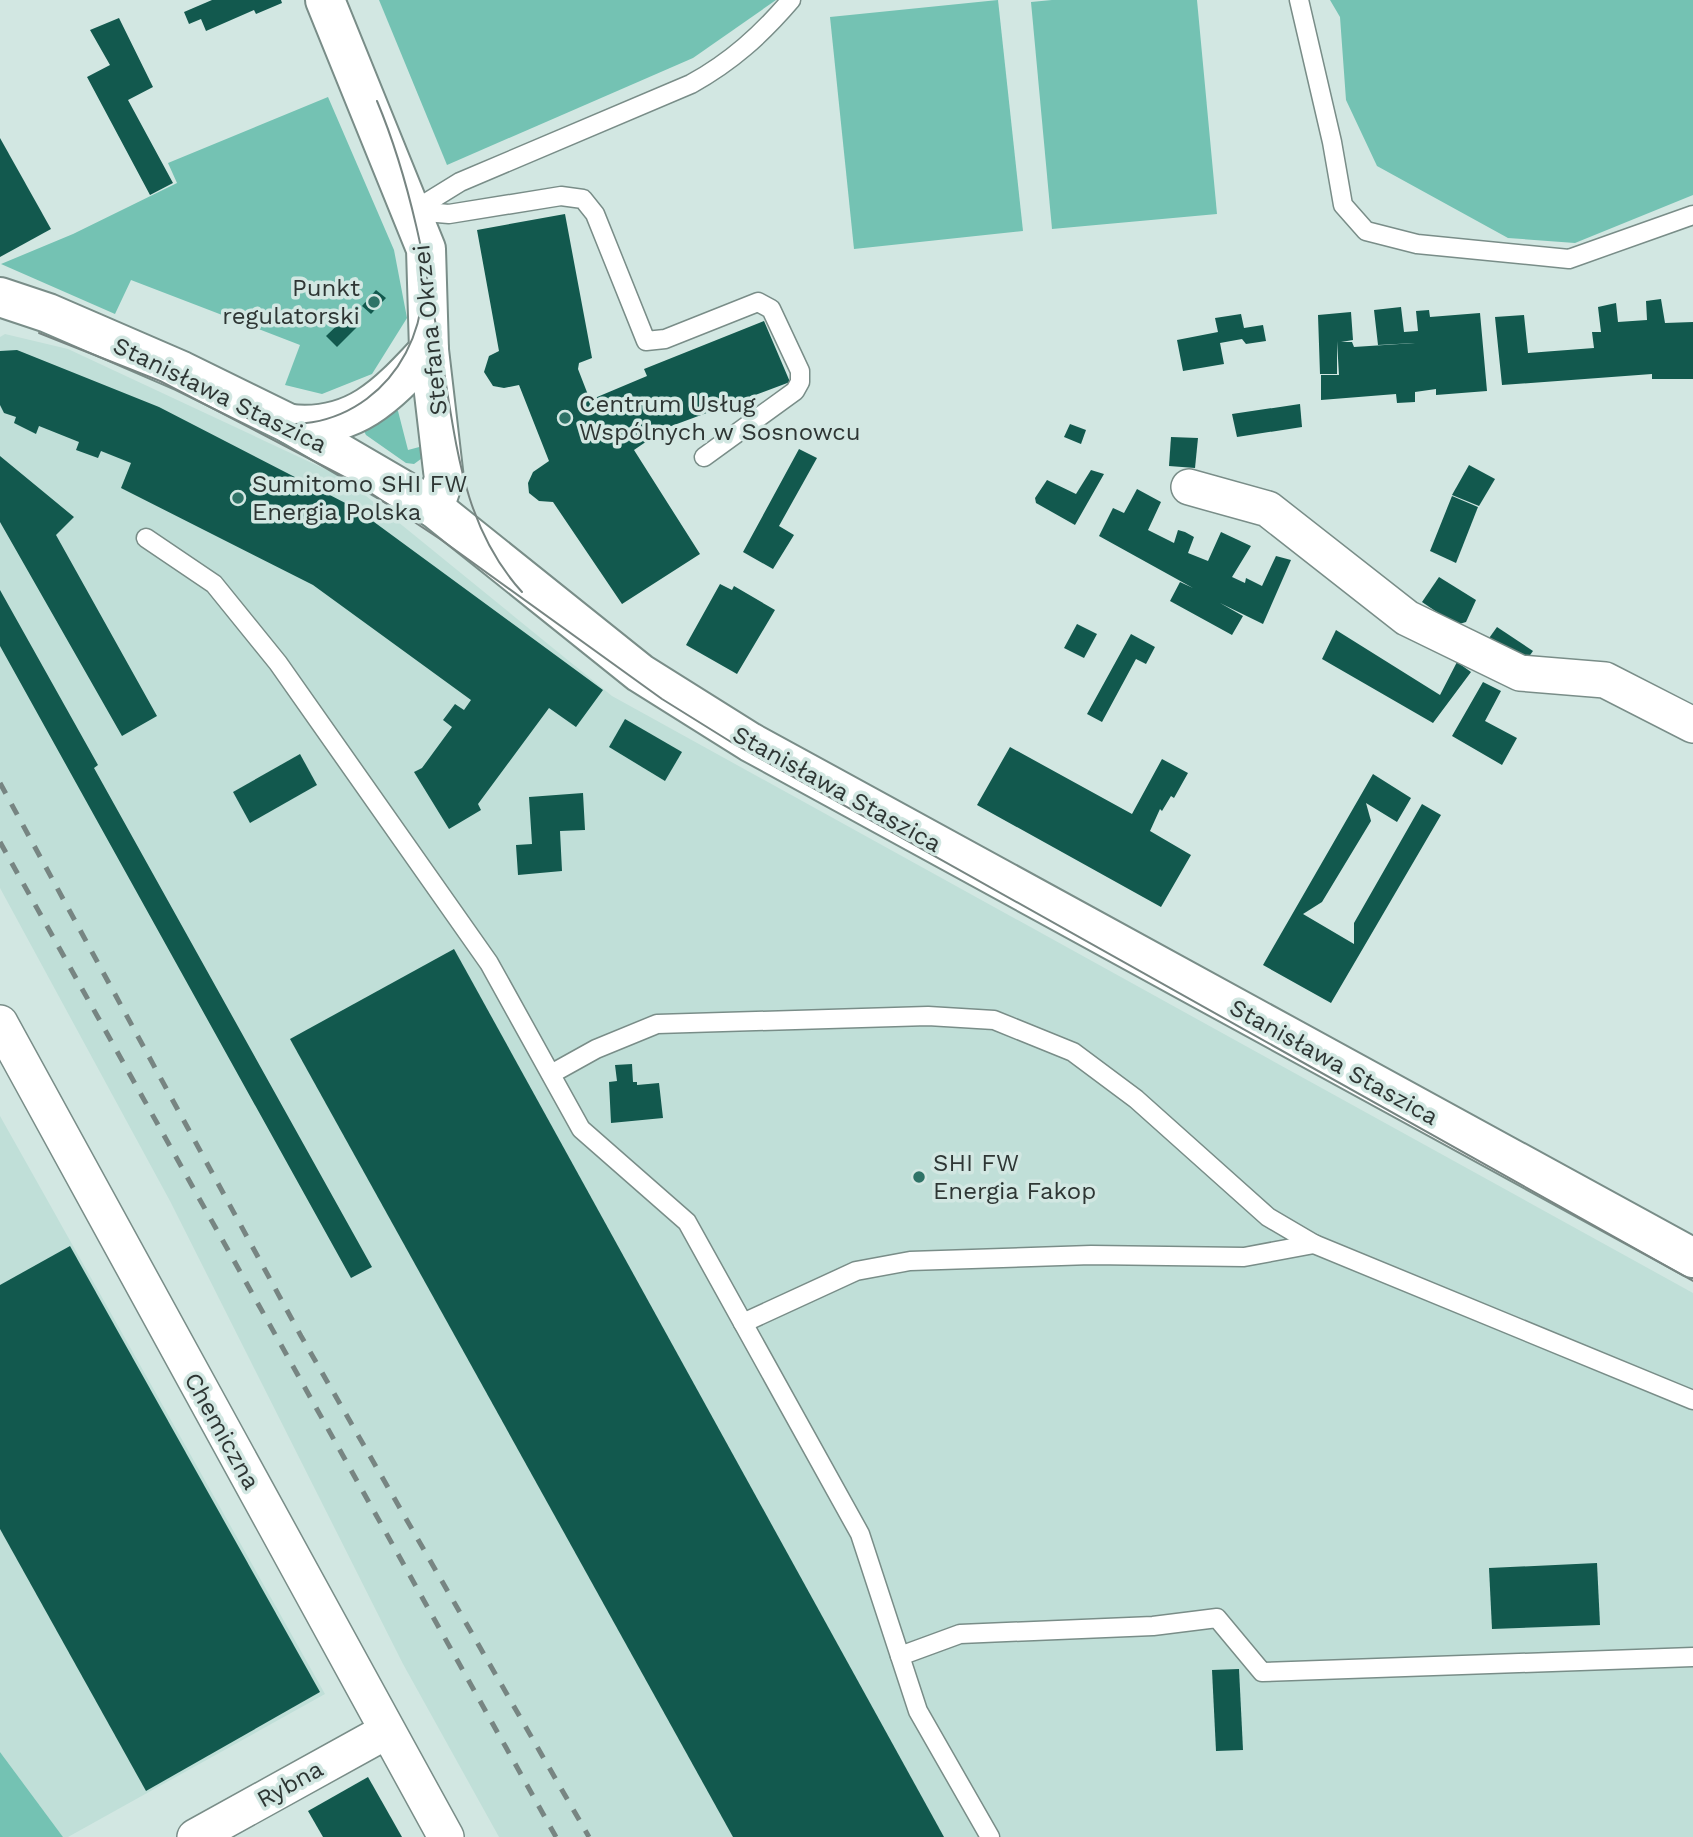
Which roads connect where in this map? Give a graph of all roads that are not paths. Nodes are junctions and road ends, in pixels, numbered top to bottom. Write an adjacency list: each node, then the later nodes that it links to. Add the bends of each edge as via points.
1 (325, 0): 4 (street, Stefana Okrzei)
2 (791, 0): 4 (lane, via 761,35 719,69 460,182)
3 (1299, 0): 5 (lane, via 1343,205 1366,231 1418,244 1569,259)
4 (413, 211): 7 (street, Stefana Okrzei, via 426,249); 9 (lane, via 449,214 561,196 583,199 595,214 646,341 664,339 758,302 771,309 800,371 800,382 795,391)
5 (1693, 215)
6 (0, 297): 8 (street, Stanisława Staszica, via 48,313)
7 (429, 350): 8 (street, via 362,411 316,427); 11 (street, Stefana Okrzei, via 444,479)
8 (290, 424): 11 (street, Stanisława Staszica)
9 (704, 457)
10 (1189, 486): 13 (street, via 1268,509 1407,618 1520,673 1605,680)
11 (434, 508): 17 (street, Stanisława Staszica, via 640,673 750,742)
12 (146, 538): 15 (lane, via 214,584 278,663 489,962)
13 (1690, 718)
14 (0, 1023): 22 (street, Chemiczna)
15 (551, 1074): 16 (lane, via 657,1024 928,1016 994,1020 1073,1052 1136,1099 1268,1217); 18 (lane, via 581,1129 687,1222)
16 (1314, 1244): 18 (lane, via 1244,1257 1091,1255 910,1261 856,1271); 19 (lane)
17 (1693, 1258)
18 (743, 1323): 20 (lane, via 860,1534)
19 (1693, 1400)
20 (900, 1656): 21 (lane, via 960,1634 1153,1626 1217,1618 1262,1672); 25 (lane, via 918,1712)
21 (1693, 1657)
22 (385, 1732): 23 (street, Rybna); 24 (street, Chemiczna)
23 (195, 1837)
24 (446, 1837)
25 (990, 1837)

